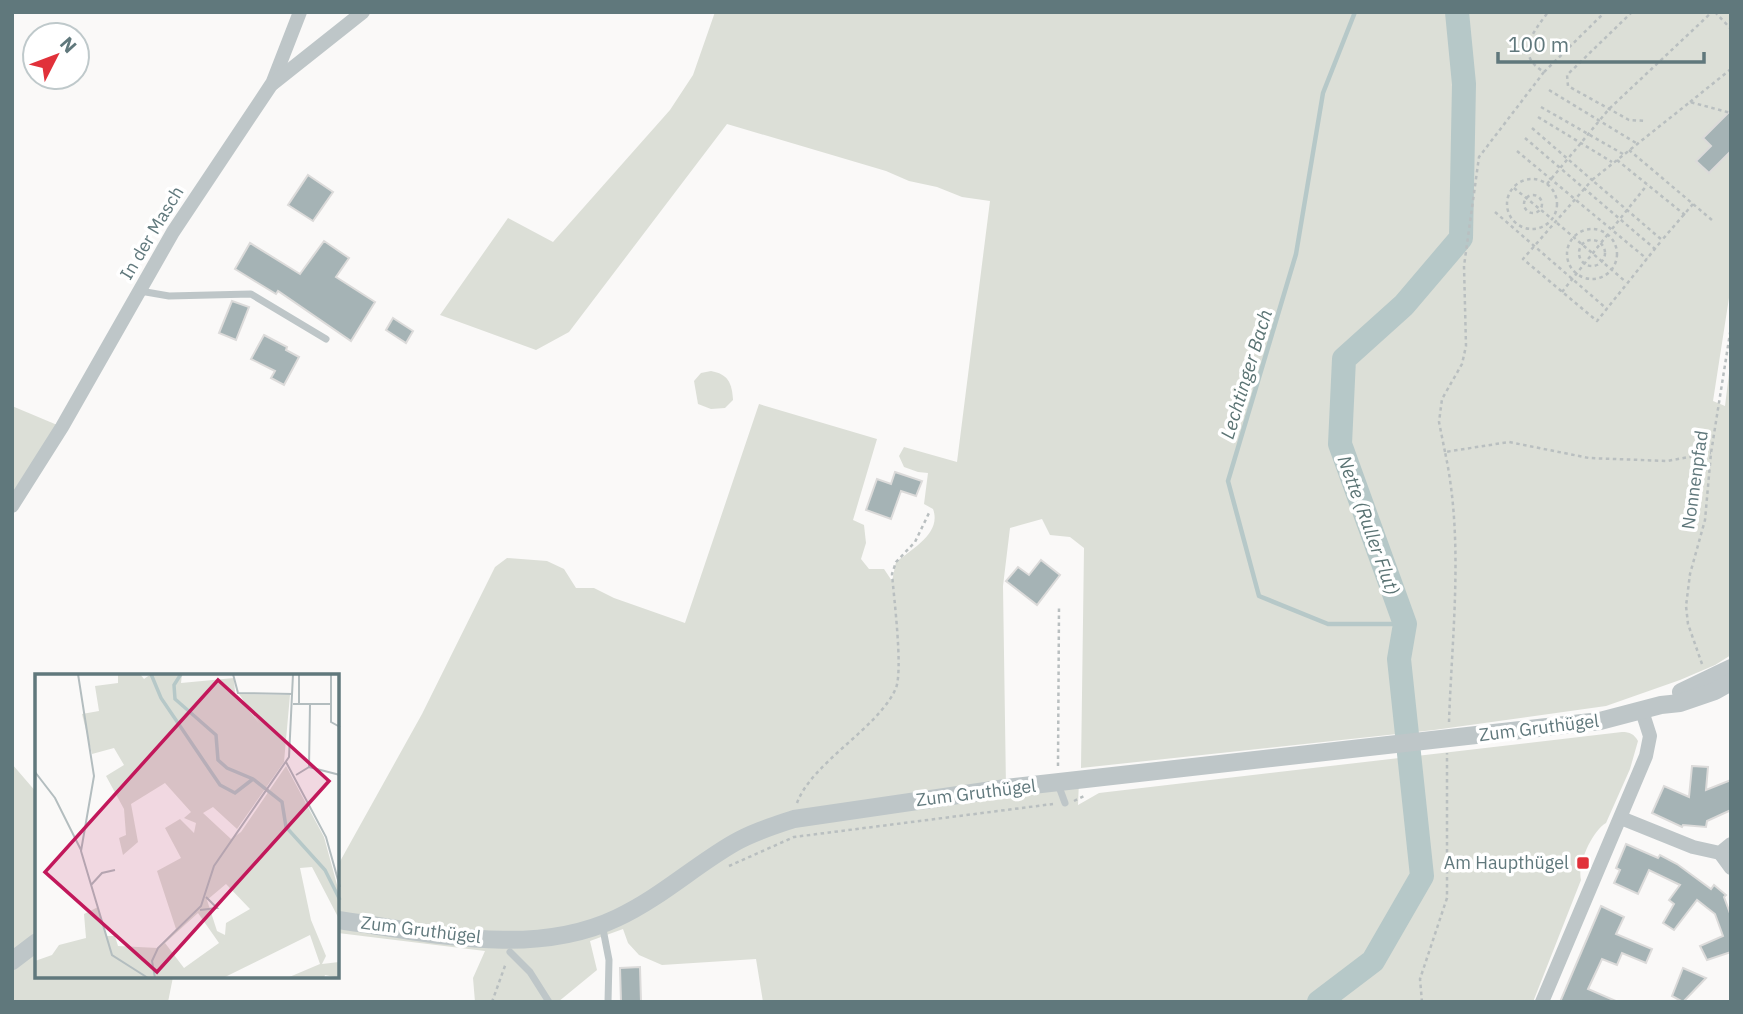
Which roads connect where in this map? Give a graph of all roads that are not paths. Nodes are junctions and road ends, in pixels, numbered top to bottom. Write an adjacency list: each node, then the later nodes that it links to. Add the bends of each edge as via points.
1 (300, 12): 3 (street)
2 (363, 12): 3 (street, In der Masch)
3 (271, 85): 4 (street, In der Masch)
4 (139, 290): 5 (lane, via 169,296 251,294); 6 (street, In der Masch)
5 (326, 340)
6 (12, 506)
7 (1731, 668): 9 (street)
8 (1731, 682): 9 (street, via 1680,703)
9 (1661, 705): 10 (street, Zum Gruthügel)
10 (1642, 711): 11 (street, Zum Gruthügel, via 1600,721); 13 (street, via 1649,746)
11 (1058, 783): 12 (lane); 17 (street, Zum Gruthügel, via 794,819 735,842 652,899)
12 (1065, 803)
13 (1621, 818): 14 (street, via 1693,847); 23 (street)
14 (1725, 849): 15 (street)
15 (1731, 868)
16 (340, 920): 17 (street, Zum Gruthügel, via 515,940)
17 (602, 924): 22 (lane, via 609,960)
18 (35, 944): 20 (street)
19 (510, 952): 21 (lane)
20 (12, 961)
21 (549, 1002)
22 (608, 1002)
23 (1542, 1002)

